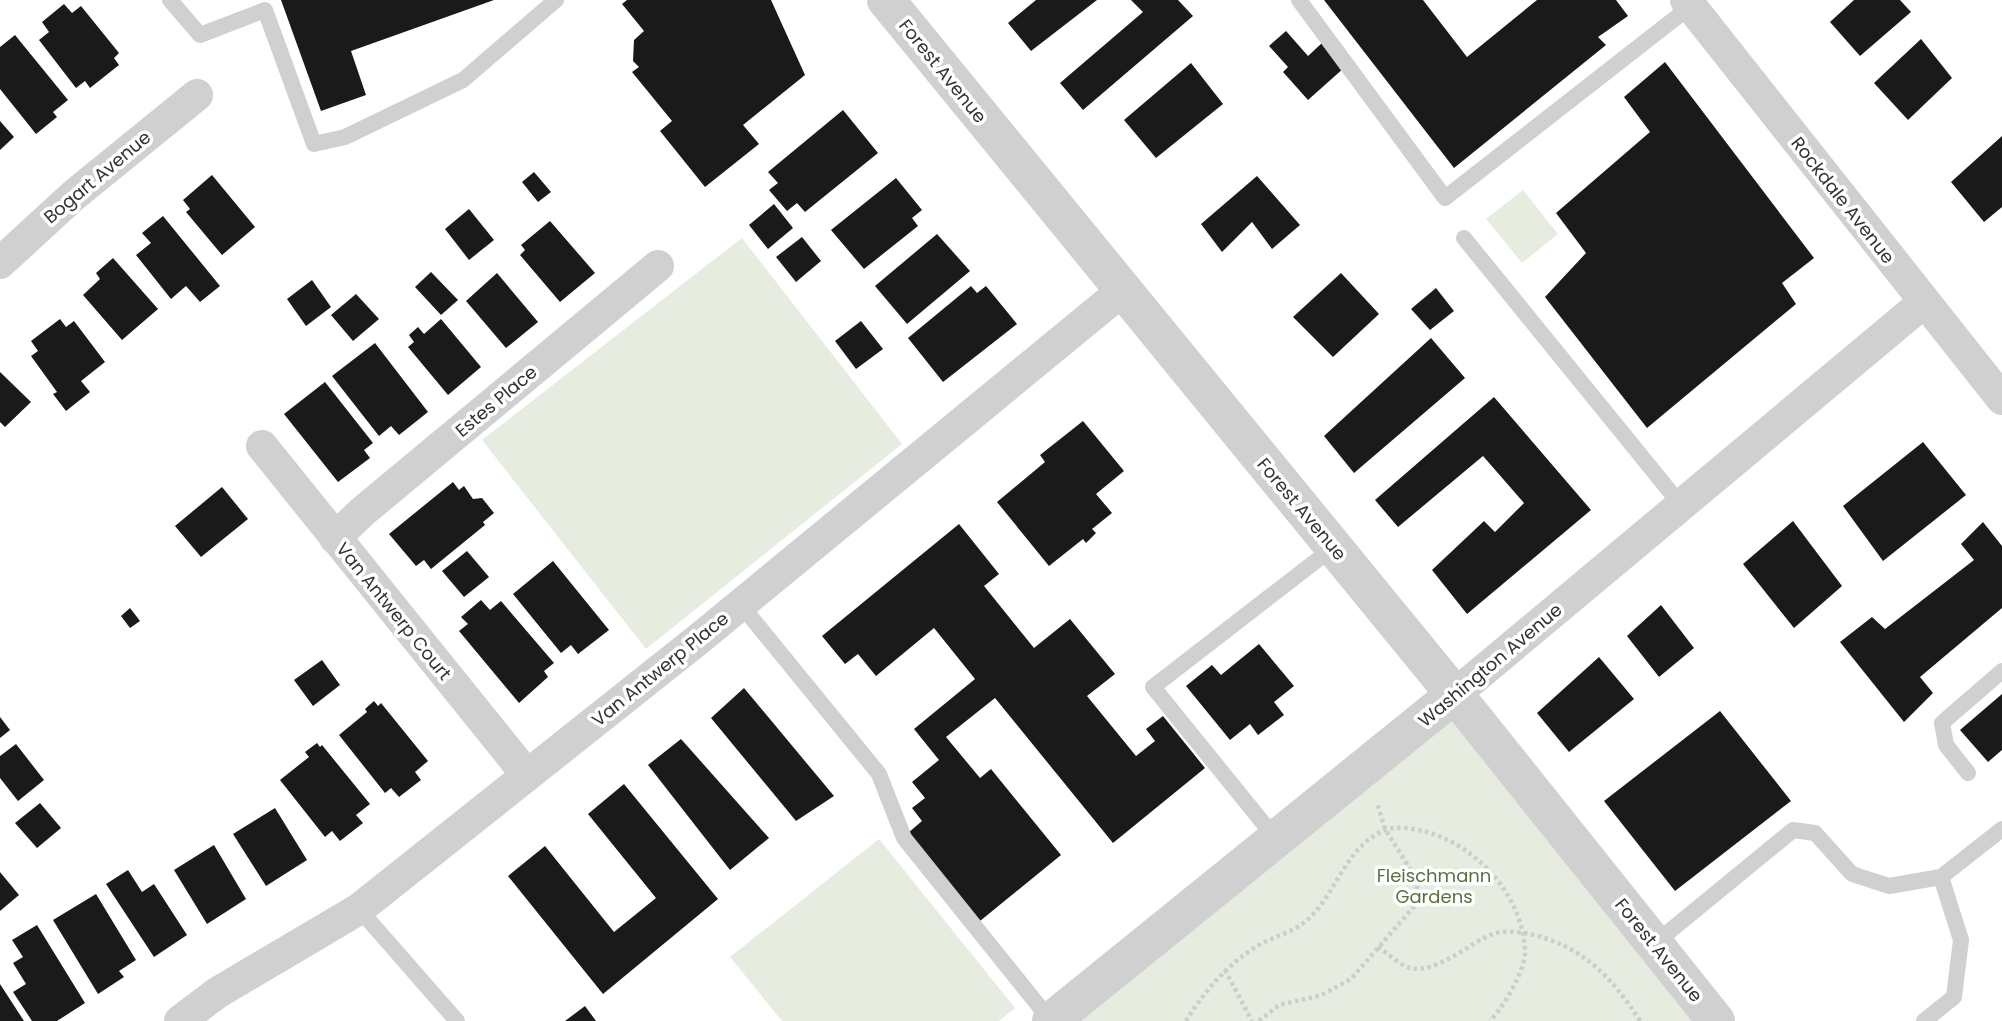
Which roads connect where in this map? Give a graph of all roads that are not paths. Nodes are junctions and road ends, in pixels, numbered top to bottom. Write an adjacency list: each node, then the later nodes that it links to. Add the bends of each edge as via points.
1 (170, 0): 2 (lane, via 201,35 265,10 314,144 345,137 463,80)
2 (556, 0)
3 (886, 0): 10 (street, Forest Avenue)
4 (1299, 0): 5 (lane, via 1445,198)
5 (1688, 3): 11 (street, Rockdale Avenue)
6 (197, 94): 8 (street, Bogart Avenue)
7 (1464, 239): 14 (lane)
8 (0, 262)
9 (658, 266): 15 (street, Estes Place)
10 (1122, 291): 16 (street, Forest Avenue); 17 (street, Van Antwerp Place)
11 (1923, 303): 12 (street, Rockdale Avenue); 14 (street, Washington Avenue)
12 (2002, 400)
13 (262, 446): 15 (street, Van Antwerp Court)
14 (1681, 505): 19 (street, Washington Avenue)
15 (335, 538): 21 (street, Van Antwerp Court)
16 (1334, 547): 19 (street, Forest Avenue); 23 (lane, via 1153,687)
17 (741, 605): 21 (street, Van Antwerp Place); 29 (lane, via 879,774 904,838)
18 (2002, 671): 20 (lane, via 1942,723 1946,745)
19 (1454, 695): 23 (street, Washington Avenue); 26 (street, Forest Avenue)
20 (1968, 773)
21 (527, 775): 25 (street, Van Antwerp Place)
22 (2002, 830): 24 (lane)
23 (1276, 839): 29 (street, Washington Avenue)
24 (1941, 877): 26 (lane, via 1889,886 1852,874 1815,833 1793,830); 31 (lane, via 1961,940 1954,997)
25 (359, 909): 27 (street, Van Antwerp Place, via 217,993); 28 (lane)
26 (1654, 944): 30 (street, Forest Avenue)
27 (180, 1021)
28 (457, 1021)
29 (1051, 1021)
30 (1716, 1021)
31 (1924, 1021)

